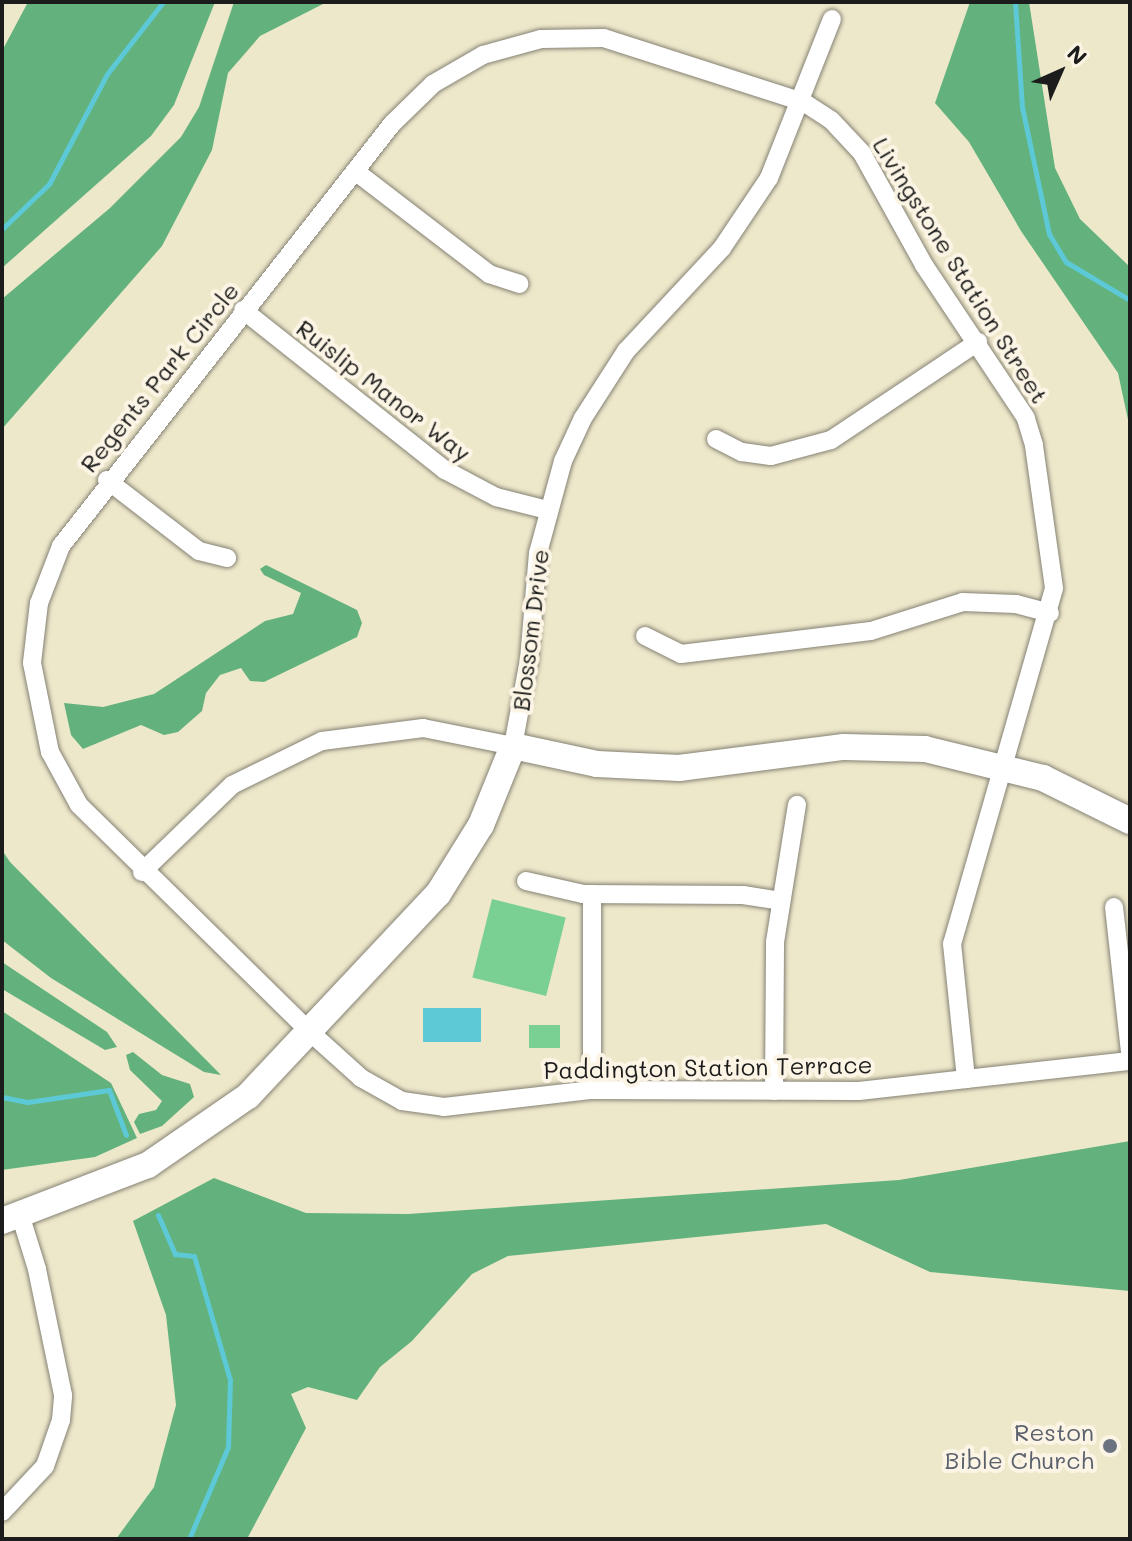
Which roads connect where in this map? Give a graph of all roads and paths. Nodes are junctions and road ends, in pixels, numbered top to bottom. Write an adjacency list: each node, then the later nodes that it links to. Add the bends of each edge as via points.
1 (832, 19): 2 (street, Blossom Drive)
2 (803, 102): 3 (street, Regents Park Circle, via 636,45 604,38 541,39 483,55 433,84); 6 (street, Livingstone Station Street, via 831,120 862,153 924,265); 9 (street, Blossom Drive, via 748,213 702,271 651,320 603,383 563,461)
3 (355, 171): 4 (street, via 489,274); 5 (street, Regents Park Circle)
4 (519, 284)
5 (243, 310): 8 (street, Regents Park Circle); 9 (street, Ruislip Manor Way, via 445,470 496,497)
6 (978, 342): 7 (street, via 831,440 771,456 742,452); 11 (street, Livingstone Station Street, via 1012,391 1034,445 1054,563)
7 (716, 439)
8 (107, 480): 10 (street, via 199,551); 17 (street, Regents Park Circle, via 76,520 48,574 34,633 35,698 63,779 98,829)
9 (547, 510): 13 (street, Blossom Drive, via 524,703)
10 (227, 558)
11 (1050, 613): 12 (street, via 1016,604 963,602 871,631 681,654); 14 (street, Livingstone Station Street)
12 (645, 636)
13 (513, 746): 14 (street, via 636,767 730,764 806,751 885,746); 17 (street, via 423,728 322,741 232,785); 22 (street, Blossom Drive, via 481,825 438,894)
14 (1005, 765): 16 (street); 25 (street, Livingstone Station Street, via 952,944)
15 (797, 805): 20 (street)
16 (1130, 821)
17 (142, 872): 22 (street, Regents Park Circle)
18 (526, 881): 19 (street)
19 (592, 894): 20 (street, via 743,895); 26 (street)
20 (781, 901): 27 (street, via 775,942)
21 (1114, 907): 23 (street)
22 (310, 1032): 26 (street, Paddington Station Terrace, via 382,1093 422,1106); 28 (street, Blossom Drive, via 248,1096 183,1145 108,1183)
23 (1130, 1053)
24 (1130, 1061): 25 (street, Paddington Station Terrace)
25 (966, 1079): 27 (street, Paddington Station Terrace, via 859,1091)
26 (592, 1090): 27 (street, Paddington Station Terrace)
27 (774, 1091)
28 (11, 1218): 29 (street, via 37,1269 63,1395 61,1420 45,1466)
29 (2, 1512)

